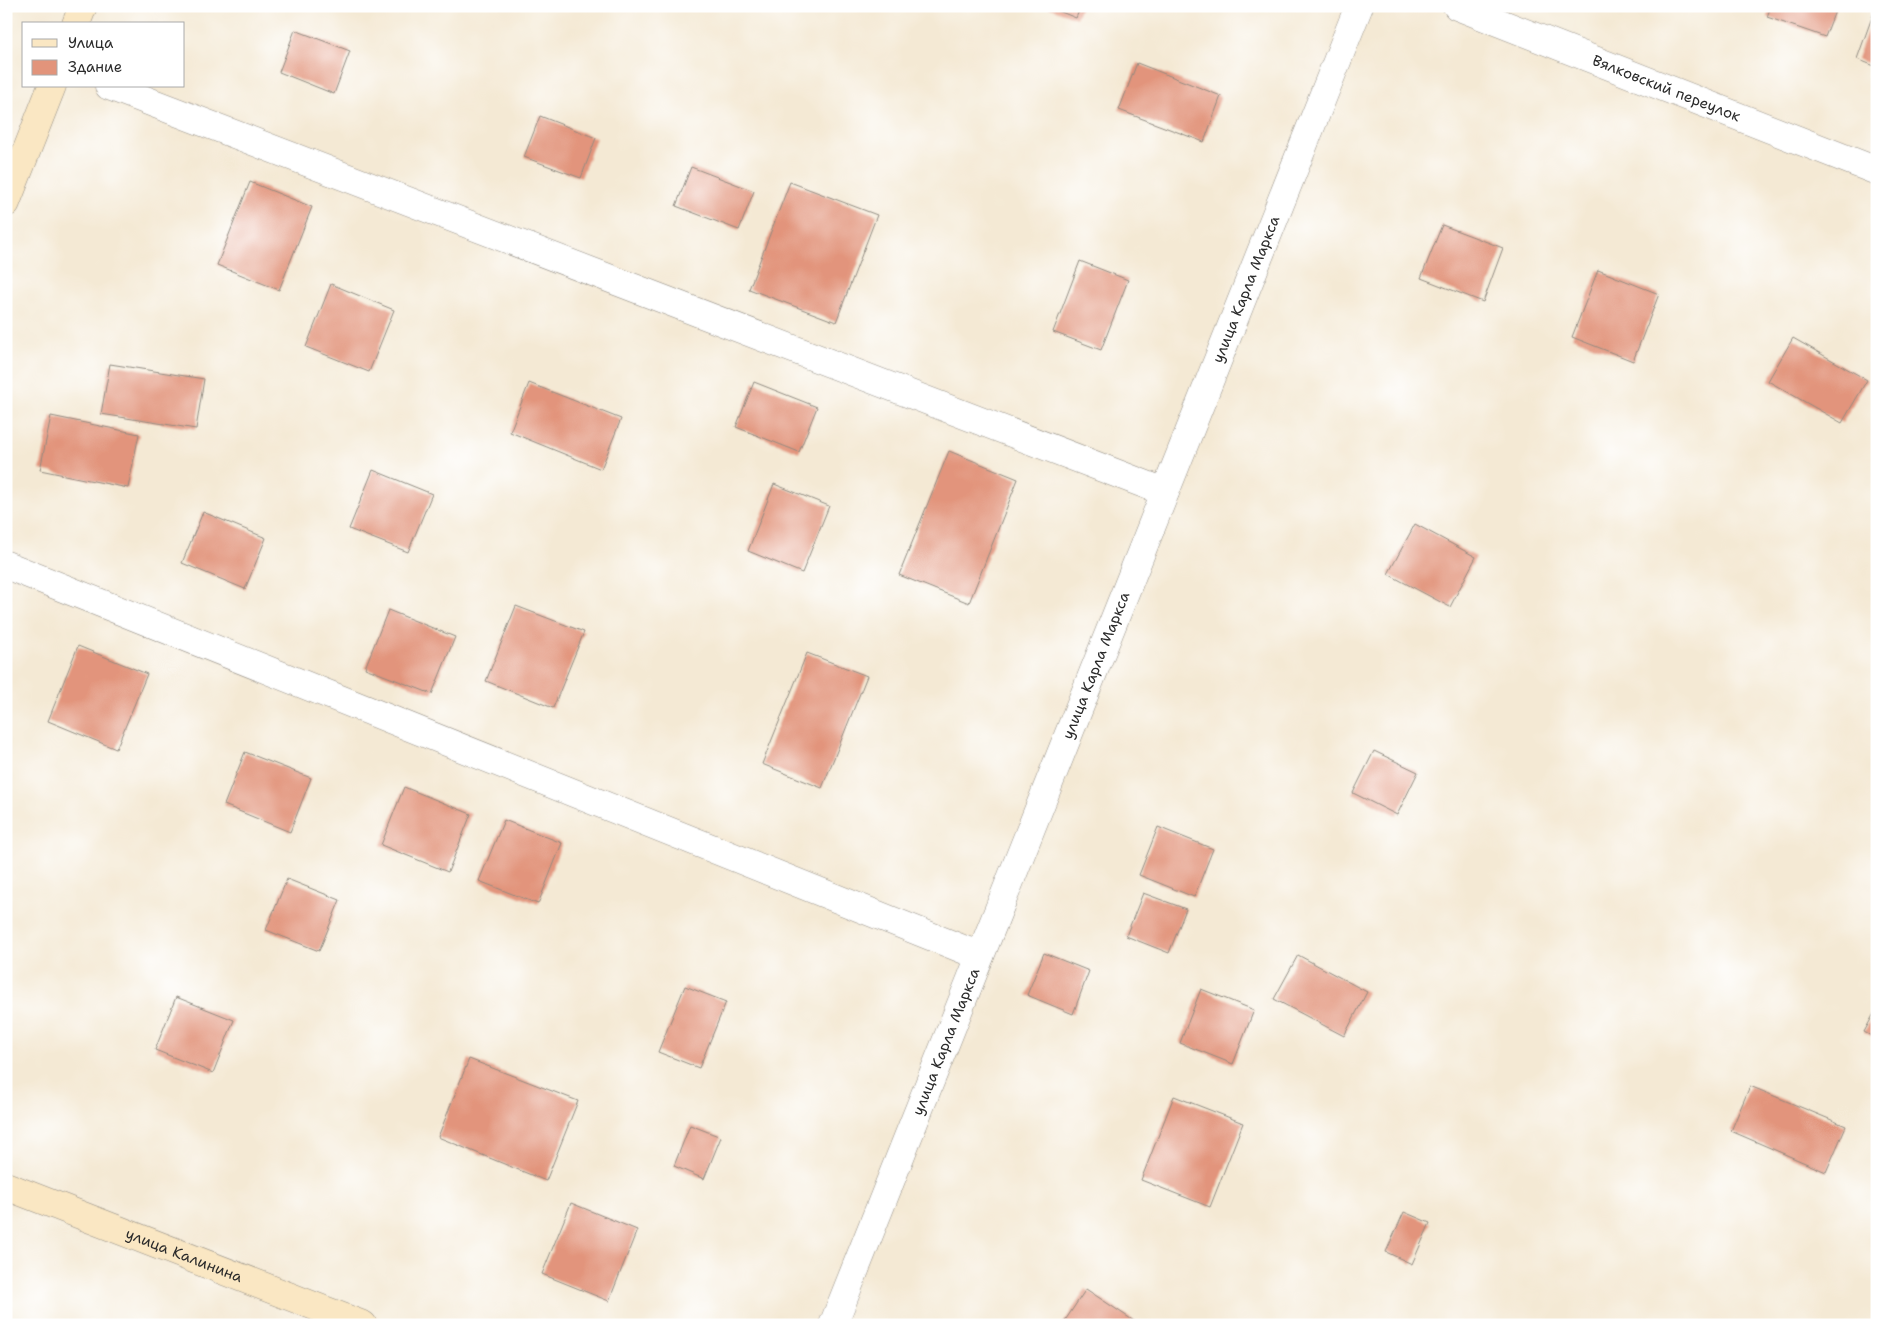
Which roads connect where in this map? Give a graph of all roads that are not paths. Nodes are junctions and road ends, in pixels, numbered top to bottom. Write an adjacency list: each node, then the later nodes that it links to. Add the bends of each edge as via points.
1 (83, 6): 4 (street)
2 (1359, 6): 9 (street, улица Карла Маркса)
3 (1457, 6): 7 (street, Вялковский переулок)
4 (77, 22)
5 (51, 88): 8 (street)
6 (114, 88): 9 (street)
7 (1877, 171)
8 (6, 203)
9 (1165, 492): 11 (street, улица Карла Маркса)
10 (6, 565): 11 (street)
11 (980, 956): 14 (street, улица Карла Маркса)
12 (6, 1186): 13 (street, улица Калинина)
13 (363, 1325)
14 (833, 1325)

